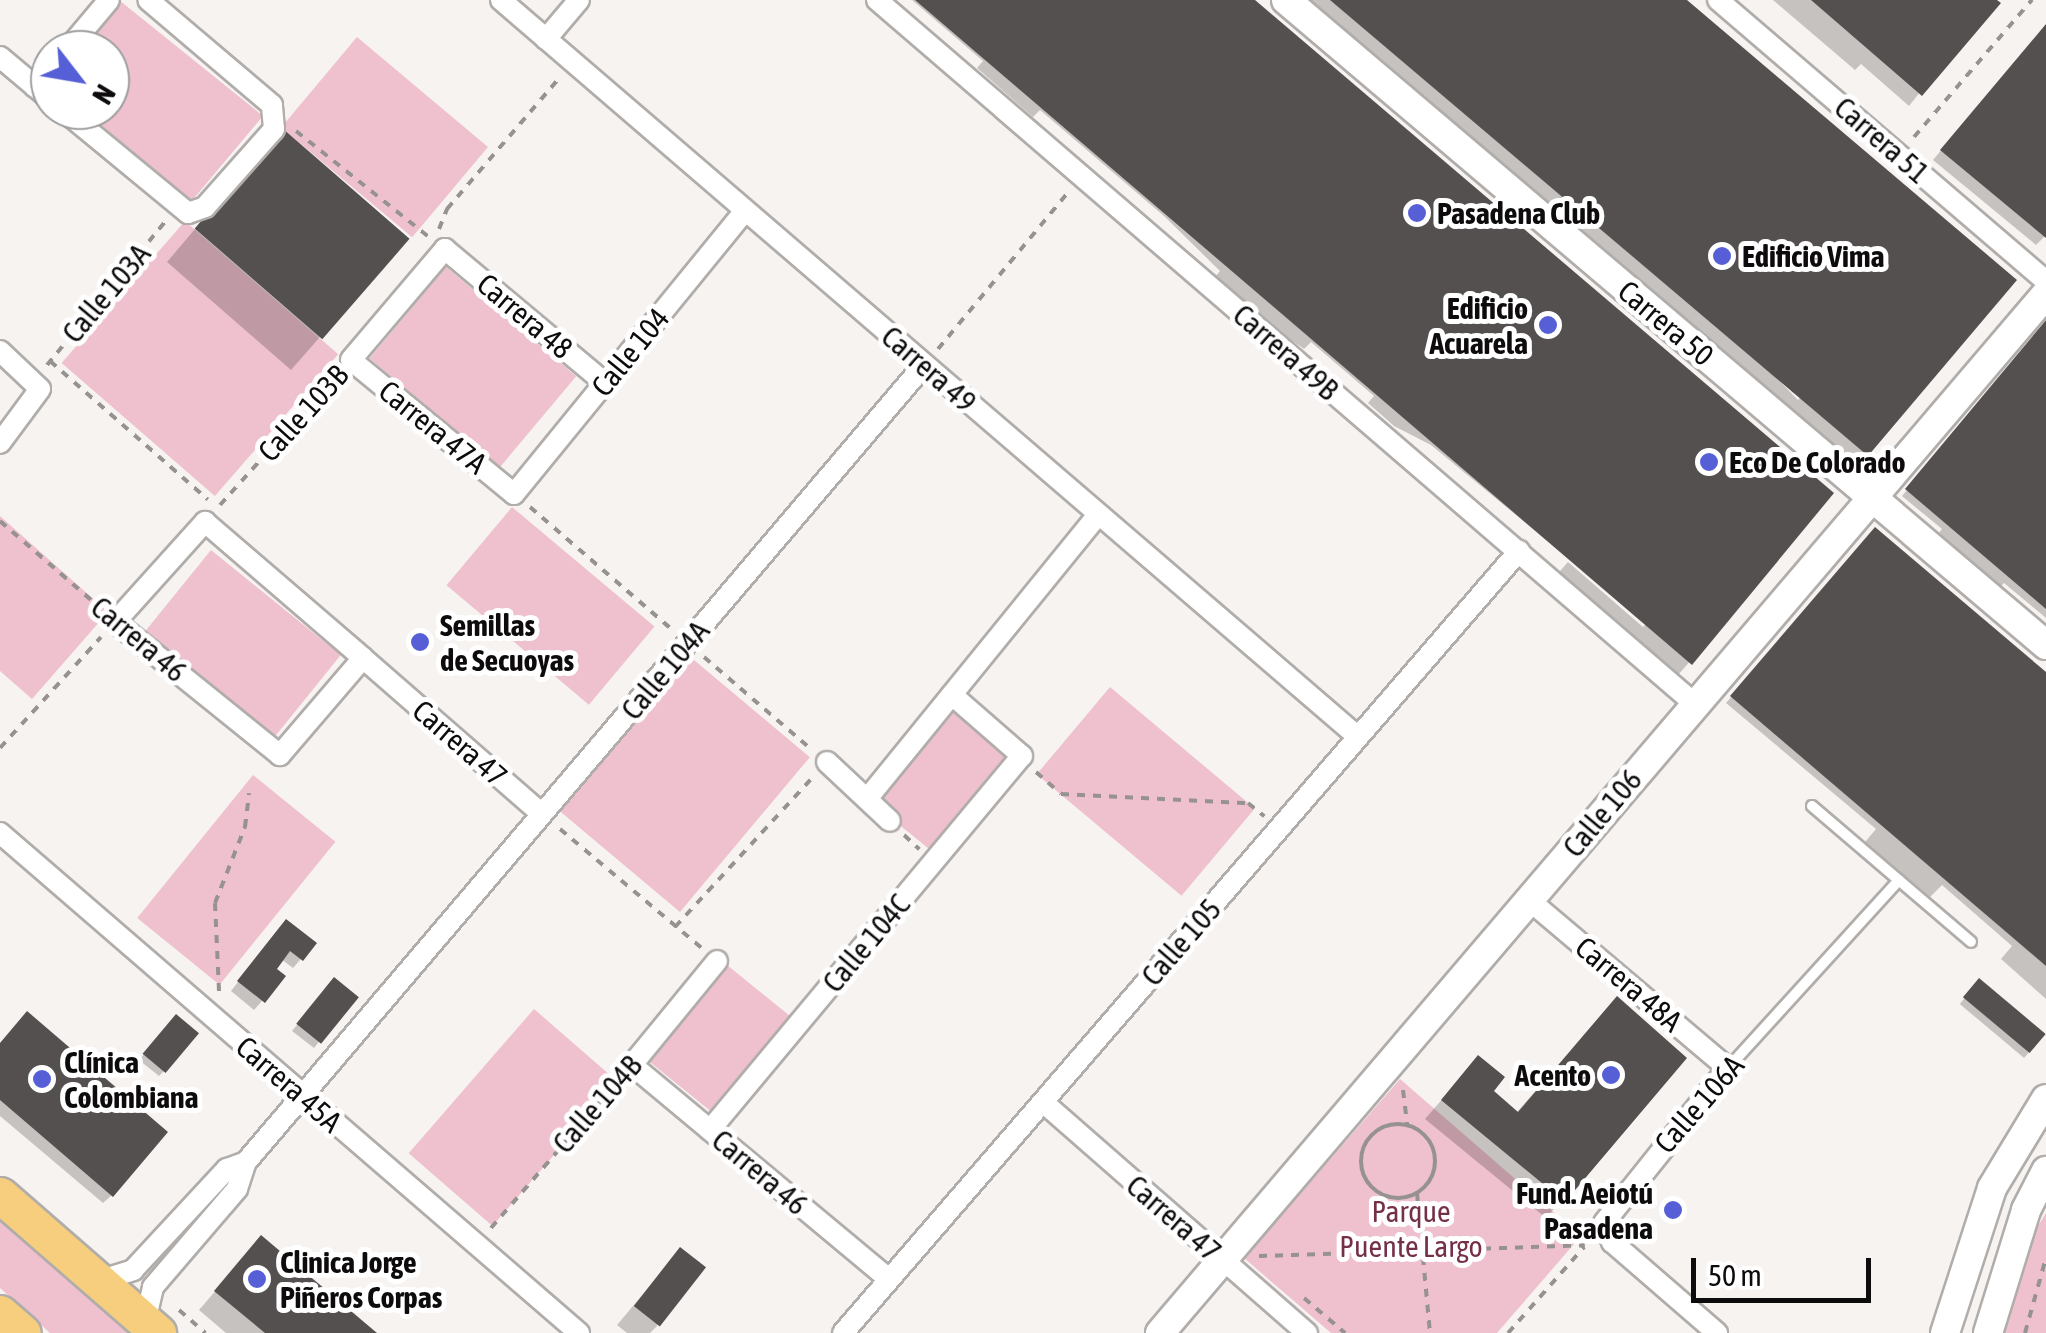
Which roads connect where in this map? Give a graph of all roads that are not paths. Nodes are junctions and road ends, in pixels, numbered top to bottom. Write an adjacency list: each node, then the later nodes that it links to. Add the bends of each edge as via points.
1 (109, 0): 8 (street)
2 (148, 0): 12 (street, via 278,116 188,210)
3 (501, 0): 9 (street, Carrera 49)
4 (579, 0): 9 (street)
5 (877, 0): 26 (street, Carrera 49B)
6 (1286, 0): 23 (street, Carrera 50)
7 (1718, 0): 15 (street, Carrera 51)
8 (83, 30)
9 (546, 39): 13 (street, Carrera 49)
10 (0, 57): 11 (street)
11 (30, 82)
12 (88, 130)
13 (745, 210): 19 (street, Carrera 49); 20 (street, Calle 104)
14 (445, 249): 18 (street, Calle 103B); 20 (street, Carrera 48)
15 (2046, 281)
16 (2046, 294): 23 (street, Calle 106)
17 (0, 351): 21 (street, via 37,385)
18 (351, 360): 22 (street, Carrera 47A)
19 (924, 365): 24 (street, Carrera 49); 35 (street, Calle 104A)
20 (605, 383): 22 (street, Calle 104)
21 (0, 443)
22 (514, 494)
23 (1872, 497): 27 (street, Carrera 50); 30 (street, Calle 106)
24 (1099, 514): 29 (street); 31 (street, Carrera 49)
25 (212, 515): 28 (street, Carrera 47); 28 (street, Carrera 46, via 116,622 280,755)
26 (1518, 551): 30 (street, Carrera 49B); 31 (street, Calle 105)
27 (2046, 645)
28 (363, 658): 35 (street, Carrera 47)
29 (952, 695): 33 (street); 47 (street, Calle 104C, via 1022,756)
30 (1696, 704): 39 (street, Calle 106)
31 (1358, 737): 46 (street, Calle 105)
32 (827, 762): 33 (street)
33 (867, 799): 36 (street)
34 (1812, 806): 38 (lane)
35 (542, 814): 44 (street, Calle 104A)
36 (890, 820)
37 (0, 833): 44 (street, Carrera 45A)
38 (1899, 880): 40 (lane); 43 (lane, Calle 106A)
39 (1529, 900): 43 (street, Carrera 48A); 51 (street, Calle 106)
40 (1971, 942)
41 (717, 961): 42 (street, Calle 104B)
42 (632, 1065): 47 (street, Carrera 46)
43 (1728, 1068): 61 (street, Calle 106A, via 1604,1223 1612,1242)
44 (302, 1095): 48 (street, Calle 104A); 57 (street, Carrera 45A)
45 (2046, 1099): 62 (street, via 1992,1188)
46 (1042, 1102): 51 (street, Carrera 47); 52 (street, Calle 105)
47 (710, 1130): 52 (street, Carrera 46)
48 (246, 1162): 53 (street, Calle 104A, via 227,1169 133,1270); 55 (street, Calle 104A, via 237,1189 153,1287)
49 (2046, 1170): 63 (street, via 2026,1210)
50 (0, 1196): 53 (highway)
51 (1222, 1260): 59 (street, Calle 106); 60 (street, Carrera 47)
52 (889, 1279): 58 (street, Calle 105)
53 (98, 1281): 55 (highway)
54 (0, 1314): 56 (highway)
55 (151, 1327)
56 (23, 1333)
57 (579, 1333)
58 (843, 1333)
59 (1160, 1333)
60 (1308, 1333)
61 (1717, 1333)
62 (1945, 1333)
63 (1988, 1333)

